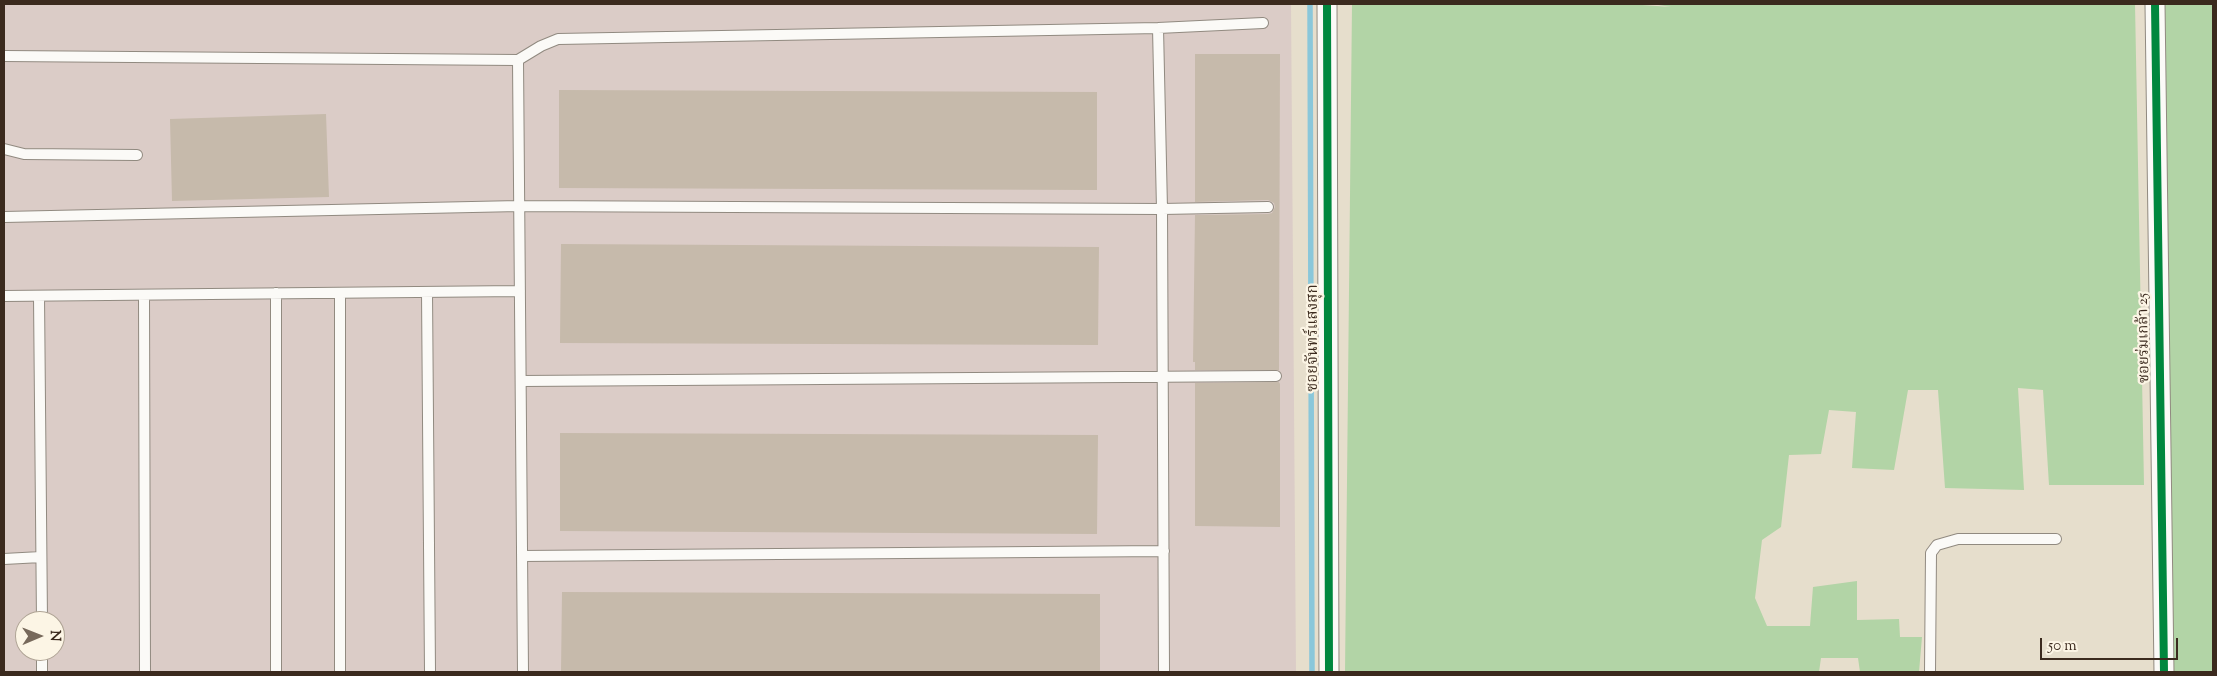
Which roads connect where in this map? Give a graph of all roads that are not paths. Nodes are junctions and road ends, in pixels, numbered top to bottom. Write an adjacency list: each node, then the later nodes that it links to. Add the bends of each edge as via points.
1 (1327, 4): 35 (street, ซอยจันทร์แสงสุก)
2 (2155, 4): 37 (street, ซอยร่มเกล้า 25)
3 (1263, 24): 4 (lane)
4 (1158, 28): 6 (lane, via 558,39); 11 (lane)
5 (4, 56): 6 (lane)
6 (518, 60): 9 (lane)
7 (4, 149): 8 (lane, via 24,154)
8 (137, 155)
9 (519, 206): 11 (lane); 12 (lane); 13 (lane)
10 (1268, 207): 11 (lane)
11 (1162, 209): 21 (lane)
12 (4, 217)
13 (520, 291): 14 (lane); 22 (lane)
14 (427, 292): 16 (lane); 32 (lane)
15 (276, 293): 16 (lane); 17 (lane); 30 (lane)
16 (340, 293): 31 (lane)
17 (144, 295): 19 (lane); 29 (lane)
18 (4, 296): 19 (lane)
19 (39, 296): 26 (lane)
20 (1276, 376): 21 (lane)
21 (1163, 377): 22 (lane); 24 (lane)
22 (521, 381): 25 (lane)
23 (2056, 539): 36 (lane, via 1958,538 1937,544 1931,553)
24 (1164, 551): 25 (lane); 34 (lane)
25 (522, 556): 33 (lane)
26 (41, 557): 27 (lane); 28 (lane)
27 (4, 559)
28 (42, 611)
29 (144, 672)
30 (276, 672)
31 (340, 672)
32 (430, 672)
33 (523, 672)
34 (1164, 672)
35 (1329, 672)
36 (1930, 672)
37 (2164, 672)

